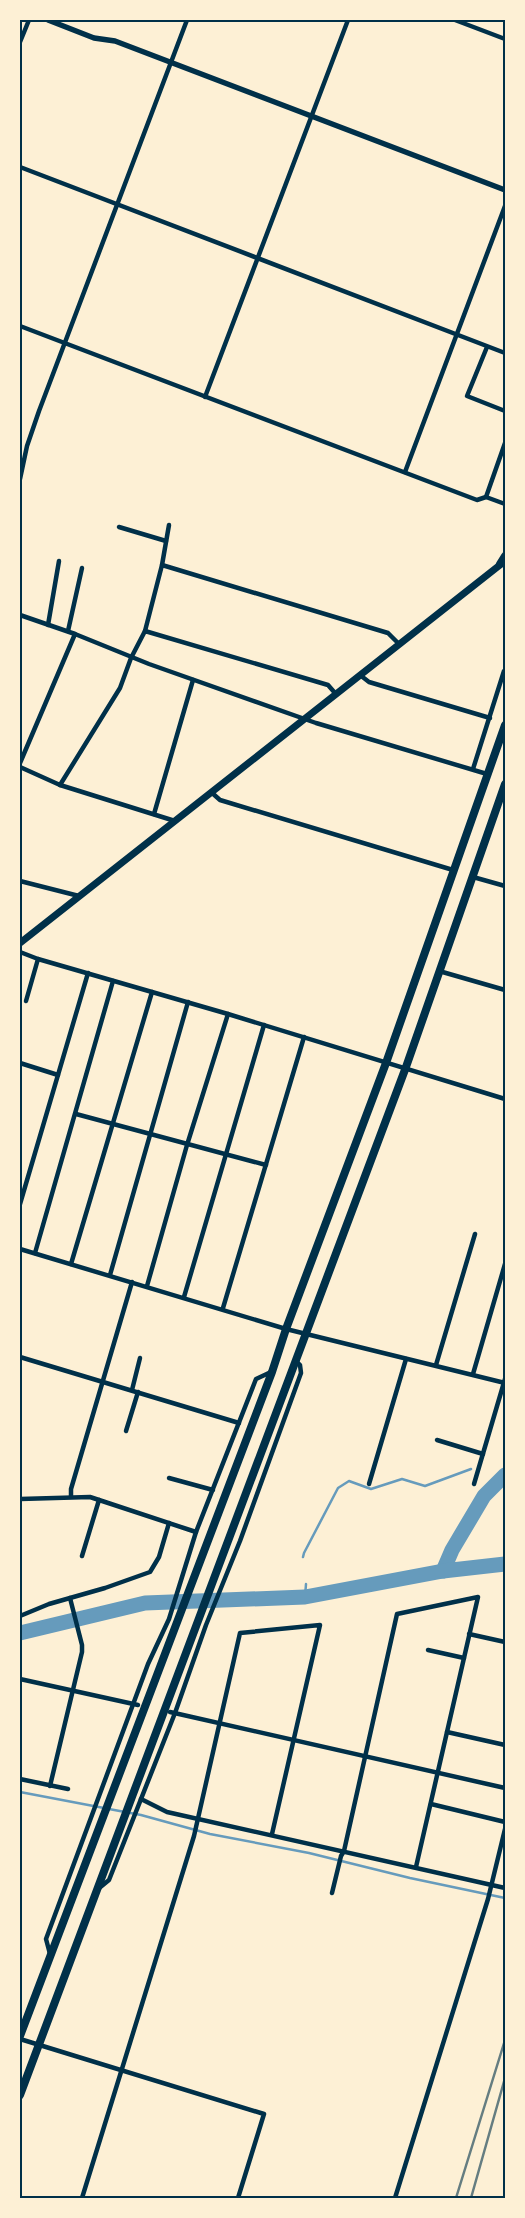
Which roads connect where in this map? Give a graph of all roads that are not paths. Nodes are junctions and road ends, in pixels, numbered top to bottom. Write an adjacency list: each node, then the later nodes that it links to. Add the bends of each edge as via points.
1 (29, 20): 8 (street)
2 (48, 20): 6 (street)
3 (187, 20): 9 (street)
4 (348, 20): 10 (street)
5 (455, 20): 7 (street)
6 (57, 22): 9 (street, via 94,38 115,41)
7 (505, 39)
8 (20, 42)
9 (171, 63): 10 (street); 13 (street)
10 (312, 116): 12 (street); 15 (street)
11 (20, 167): 13 (street)
12 (505, 190)
13 (118, 205): 15 (street); 18 (street)
14 (505, 206): 17 (street)
15 (258, 258): 17 (street); 21 (street)
16 (20, 326): 18 (street)
17 (456, 334): 19 (street); 24 (street)
18 (65, 343): 21 (street); 25 (street, via 27,446)
19 (487, 347): 20 (street); 22 (street, via 467,396)
20 (505, 353)
21 (205, 397): 24 (street)
22 (505, 411)
23 (505, 443): 26 (street)
24 (405, 472): 26 (street, via 477,500)
25 (20, 477)
26 (486, 497): 27 (street)
27 (505, 504)
28 (169, 525): 30 (street)
29 (119, 527): 30 (street)
30 (166, 541): 34 (street)
31 (505, 556): 33 (highway)
32 (59, 561): 37 (street)
33 (502, 562): 41 (main road)
34 (162, 565): 38 (street); 41 (street, via 388,633)
35 (82, 568): 39 (street)
36 (20, 615): 37 (street)
37 (48, 625): 39 (street)
38 (146, 631): 42 (street); 46 (street, via 328,686)
39 (68, 632): 40 (street)
40 (75, 634): 42 (street); 50 (street)
41 (398, 643): 44 (main road)
42 (131, 658): 45 (street); 55 (street, via 120,688)
43 (504, 671): 48 (street)
44 (360, 675): 46 (main road); 48 (street, via 369,682)
45 (193, 680): 47 (street); 57 (street)
46 (335, 693): 47 (main road)
47 (304, 718): 52 (street); 56 (main road)
48 (490, 718): 52 (street)
49 (505, 725): 53 (highway)
50 (20, 763)
51 (20, 767): 55 (street)
52 (473, 769): 53 (street)
53 (487, 774): 59 (highway)
54 (505, 784): 60 (highway)
55 (60, 785): 57 (street)
56 (211, 792): 58 (main road); 59 (street, via 220,800)
57 (154, 814): 58 (street)
58 (175, 820): 63 (main road)
59 (453, 870): 78 (highway)
60 (473, 877): 62 (street); 67 (highway)
61 (20, 881): 63 (street)
62 (505, 886)
63 (80, 896): 64 (main road)
64 (20, 943)
65 (20, 952): 66 (street)
66 (38, 959): 68 (street); 72 (street)
67 (439, 971): 70 (street); 79 (highway)
68 (88, 973): 69 (street); 80 (street)
69 (113, 981): 71 (street); 82 (street)
70 (505, 990)
71 (152, 992): 73 (street); 83 (street)
72 (26, 1001)
73 (188, 1002): 74 (street); 84 (street)
74 (228, 1014): 75 (street); 85 (street)
75 (264, 1025): 76 (street); 86 (street)
76 (304, 1037): 78 (street); 87 (street)
77 (20, 1063): 80 (street)
78 (386, 1063): 79 (street); 101 (highway)
79 (406, 1067): 81 (street); 102 (highway)
80 (58, 1075): 88 (street)
81 (505, 1099)
82 (76, 1114): 83 (street); 91 (street)
83 (112, 1124): 84 (street); 92 (street)
84 (151, 1135): 85 (street); 94 (street)
85 (187, 1144): 86 (street); 96 (street)
86 (227, 1154): 87 (street); 99 (street)
87 (266, 1164): 100 (street)
88 (20, 1204)
89 (475, 1234): 107 (street)
90 (20, 1249): 91 (street)
91 (35, 1253): 92 (street)
92 (71, 1264): 94 (street)
93 (505, 1264): 97 (street)
94 (110, 1275): 95 (street)
95 (132, 1282): 96 (street); 111 (street)
96 (146, 1286): 99 (street)
97 (498, 1290): 98 (street); 109 (street)
98 (505, 1291)
99 (184, 1297): 100 (street)
100 (223, 1308): 101 (street)
101 (286, 1329): 102 (street); 108 (highway)
102 (304, 1334): 105 (street); 106 (highway)
103 (20, 1357): 111 (street)
104 (140, 1358): 112 (street)
105 (406, 1359): 107 (street); 119 (street)
106 (295, 1360): 137 (street, via 301,1373 240,1541); 158 (highway)
107 (436, 1366): 109 (street)
108 (272, 1372): 114 (street, via 256,1379); 160 (highway)
109 (473, 1374): 110 (street)
110 (505, 1381): 117 (street)
111 (103, 1382): 112 (street); 122 (street)
112 (132, 1390): 113 (street)
113 (138, 1392): 114 (street); 115 (street)
114 (239, 1423): 121 (street)
115 (126, 1431)
116 (437, 1440): 117 (street)
117 (483, 1454): 120 (street)
118 (170, 1478): 121 (street)
119 (369, 1484)
120 (474, 1484)
121 (213, 1490): 126 (street)
122 (71, 1496): 123 (street); 124 (street)
123 (20, 1499)
124 (99, 1500): 125 (street); 127 (street)
125 (169, 1523): 126 (street); 128 (street, via 159,1557 150,1572)
126 (196, 1532): 136 (street, via 183,1579 148,1664)
127 (82, 1556)
128 (71, 1601): 129 (street); 135 (street, via 82,1652)
129 (20, 1616)
130 (469, 1634): 131 (street); 133 (street); 142 (street, via 478,1597 396,1614)
131 (505, 1642)
132 (428, 1650): 133 (street)
133 (464, 1658): 139 (street)
134 (20, 1679): 135 (street)
135 (72, 1691): 136 (street); 145 (street)
136 (136, 1704): 160 (street, via 46,1940)
137 (172, 1713): 138 (street); 148 (street)
138 (220, 1722): 140 (street); 140 (street, via 240,1633 320,1624); 150 (street)
139 (447, 1732): 141 (street); 143 (street)
140 (294, 1739): 142 (street); 153 (street)
141 (505, 1745)
142 (366, 1757): 143 (street); 154 (street)
143 (438, 1772): 146 (street); 149 (street)
144 (20, 1780): 145 (street)
145 (50, 1786): 147 (street)
146 (505, 1788)
147 (68, 1789)
148 (141, 1799): 150 (street, via 167,1812); 158 (street, via 109,1880)
149 (431, 1804): 151 (street); 155 (street)
150 (198, 1818): 153 (street); 163 (street)
151 (505, 1822)
152 (505, 1830): 156 (street)
153 (272, 1834): 154 (street)
154 (343, 1854): 155 (street); 159 (street)
155 (416, 1867): 156 (street)
156 (491, 1886): 157 (street); 167 (street)
157 (505, 1888)
158 (96, 1890): 162 (highway)
159 (332, 1893)
160 (50, 1955): 161 (highway)
161 (20, 2038): 162 (street)
162 (39, 2044): 163 (street); 164 (highway)
163 (121, 2068): 165 (street); 166 (street, via 264,2114)
164 (20, 2095)
165 (82, 2198)
166 (238, 2198)
167 (394, 2198)

